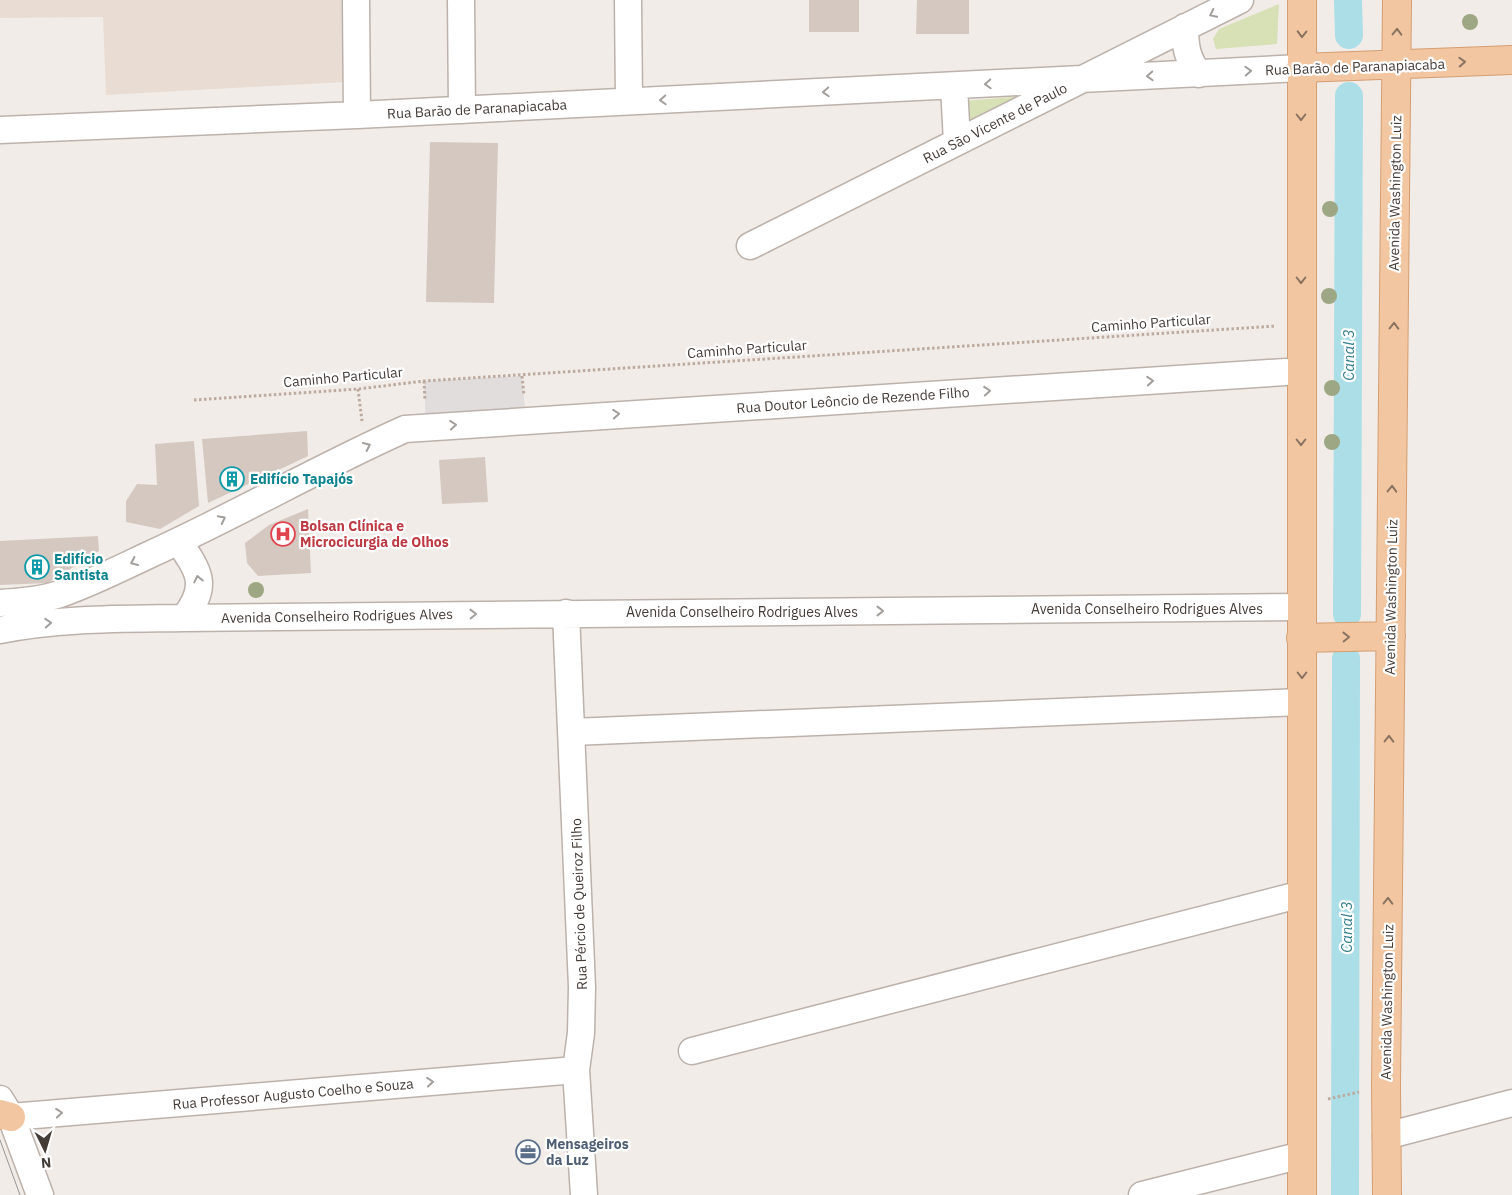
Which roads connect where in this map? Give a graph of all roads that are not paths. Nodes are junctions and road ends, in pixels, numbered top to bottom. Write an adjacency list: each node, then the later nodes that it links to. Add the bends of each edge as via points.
1 (356, 0): 16 (street)
2 (461, 0): 15 (street)
3 (628, 0): 14 (street)
4 (1240, 0): 7 (street, Rua São Vicente de Paulo, one-way to 7)
5 (1302, 0): 10 (main road, one-way to 10)
6 (1397, 0): 9 (main road, Avenida Washington Luiz, one-way to 6)
7 (1185, 27): 11 (street, via 1185,45 1190,62); 12 (street, Rua São Vicente de Paulo)
8 (1512, 60): 9 (main road, Rua Barão de Paranapiacaba, one-way to 8)
9 (1396, 65): 10 (main road, Rua Barão de Paranapiacaba); 27 (main road, Avenida Washington Luiz, one-way to 9)
10 (1301, 68): 11 (street, Rua Barão de Paranapiacaba, one-way to 10); 20 (main road, one-way to 20)
11 (1199, 74): 12 (street, Rua Barão de Paranapiacaba, one-way to 12)
12 (1083, 79): 13 (street, Rua Barão de Paranapiacaba, one-way to 13); 18 (street, Rua São Vicente de Paulo)
13 (954, 86): 14 (street, Rua Barão de Paranapiacaba, one-way to 14); 18 (street)
14 (630, 101): 15 (street, Rua Barão de Paranapiacaba)
15 (462, 110): 16 (street, Rua Barão de Paranapiacaba)
16 (357, 115): 17 (street, Rua Barão de Paranapiacaba)
17 (0, 130)
18 (957, 142): 19 (street, Rua São Vicente de Paulo)
19 (750, 246)
20 (1301, 372): 21 (street, Rua Doutor Leôncio de Rezende Filho, one-way to 20, via 405,429); 23 (main road, one-way to 23)
21 (178, 542): 22 (street, one-way to 22, via 58,595); 25 (street, one-way to 21, via 200,589 191,560)
22 (0, 603)
23 (1301, 607): 24 (street, Avenida Conselheiro Rodrigues Alves, one-way to 23); 28 (main road)
24 (566, 613): 25 (street, Avenida Conselheiro Rodrigues Alves, one-way to 24); 30 (street, Rua Pércio de Queiroz Filho)
25 (184, 618): 26 (street, Avenida Conselheiro Rodrigues Alves, one-way to 25, via 103,619)
26 (0, 630)
27 (1391, 636): 28 (main road, one-way to 27); 36 (main road, Avenida Washington Luiz, one-way to 27)
28 (1301, 638): 29 (main road, one-way to 29)
29 (1302, 702): 30 (street); 31 (main road)
30 (572, 732): 33 (street, Rua Pércio de Queiroz Filho, via 582,987)
31 (1302, 894): 32 (street); 37 (main road)
32 (692, 1052)
33 (576, 1070): 35 (street, Rua Professor Augusto Coelho e Souza, one-way to 33); 39 (street, Rua Pércio de Queiroz Filho)
34 (1512, 1103): 36 (street)
35 (4, 1110): 38 (street)
36 (1386, 1136): 42 (main road, Avenida Washington Luiz)
37 (1302, 1155): 40 (street); 41 (main road)
38 (40, 1195)
39 (584, 1195)
40 (1142, 1195)
41 (1302, 1195)
42 (1387, 1195)

